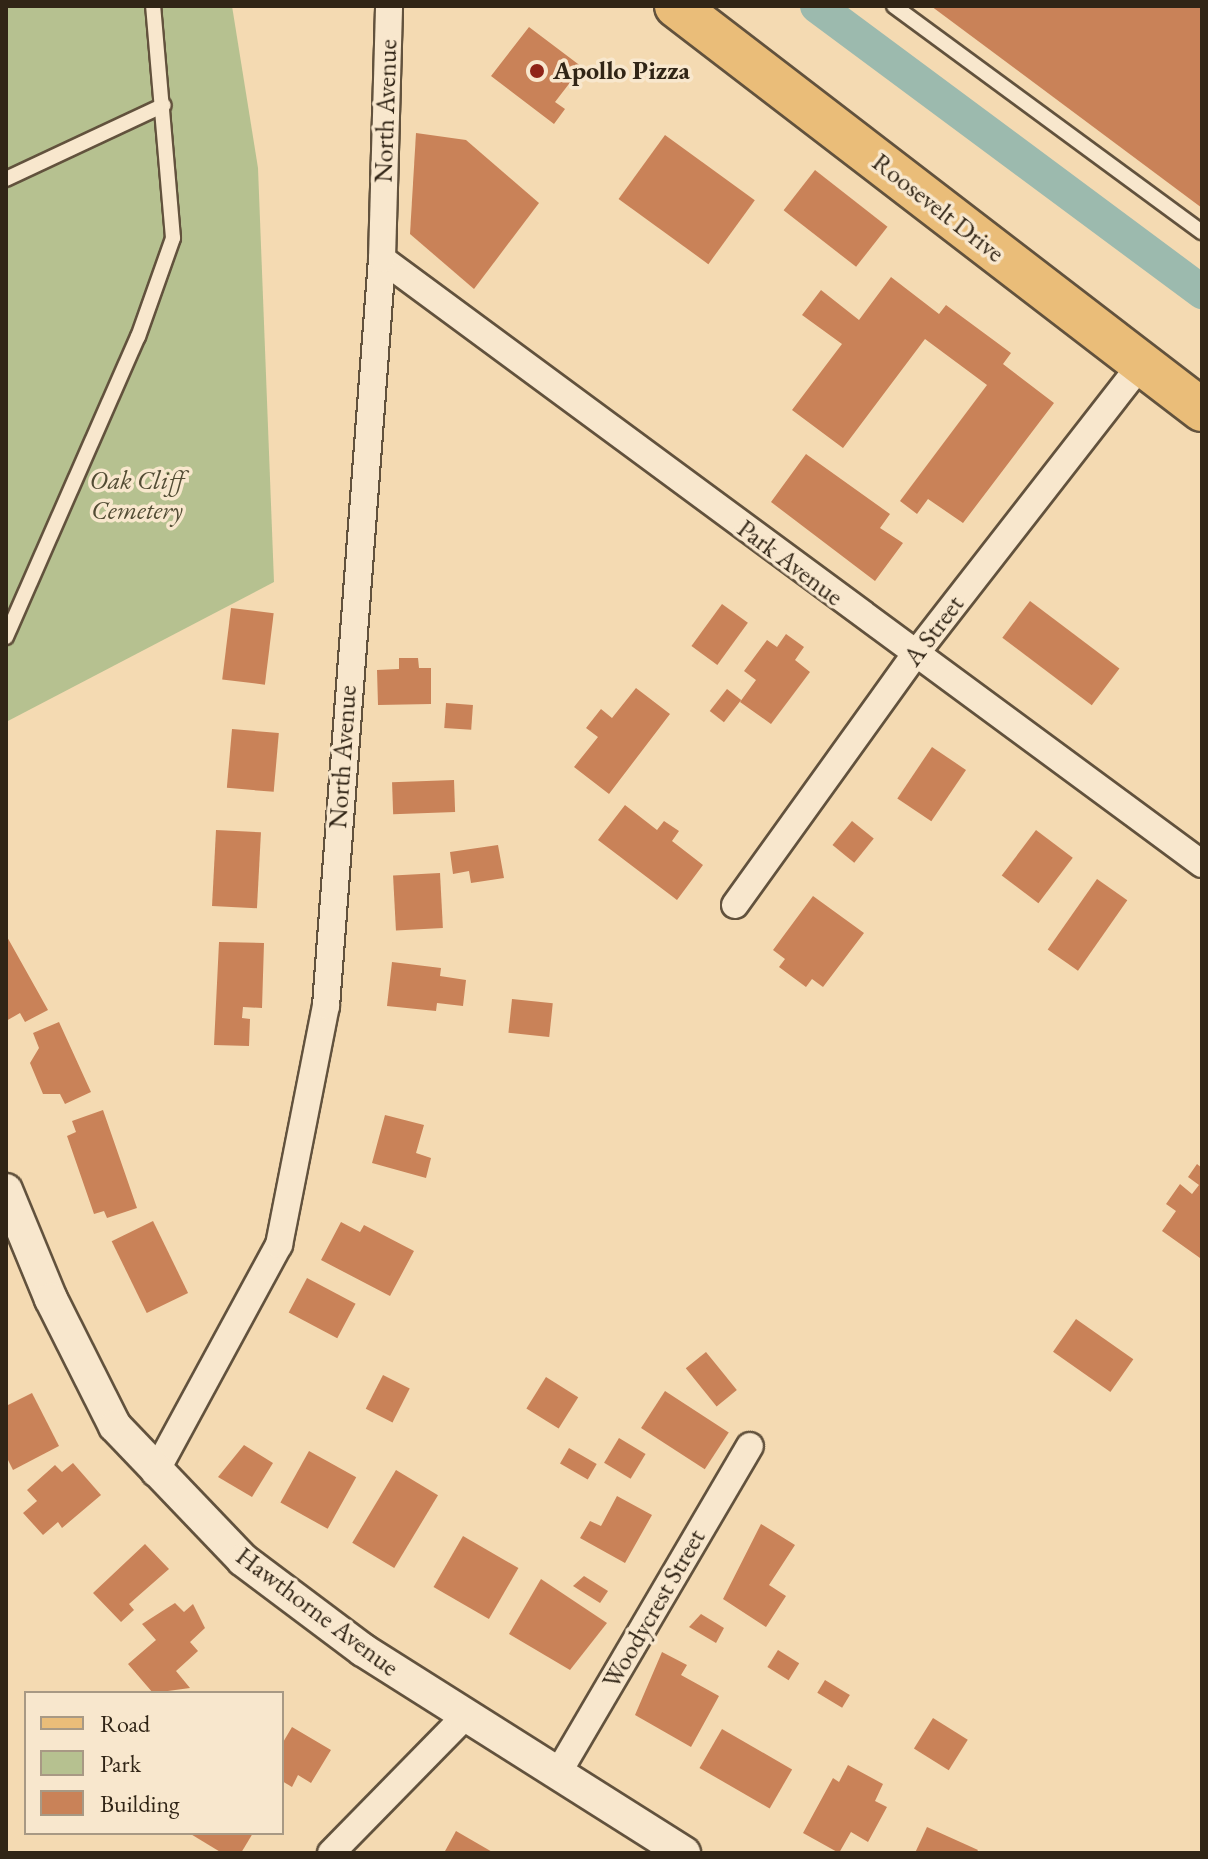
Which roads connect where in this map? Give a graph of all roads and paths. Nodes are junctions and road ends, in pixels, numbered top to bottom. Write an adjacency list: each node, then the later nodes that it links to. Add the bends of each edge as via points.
1 (153, 6): 5 (lane)
2 (389, 6): 8 (street, North Avenue)
3 (676, 6): 9 (main road, Roosevelt Drive)
4 (894, 6): 7 (lane)
5 (164, 105): 6 (lane); 11 (lane, via 173,238 119,381)
6 (6, 179)
7 (1202, 232)
8 (382, 259): 12 (street, Park Avenue); 17 (street, North Avenue, via 326,1006 279,1245)
9 (1141, 364): 10 (main road, Roosevelt Drive); 12 (street, A Street)
10 (1202, 410)
11 (6, 637)
12 (914, 656): 13 (street, Park Avenue); 14 (street, A Street)
13 (1202, 864)
14 (735, 905)
15 (6, 1190): 17 (street, Hawthorne Avenue, via 99,1400)
16 (750, 1446): 19 (street, Woodycrest Street)
17 (155, 1473): 18 (street, Hawthorne Avenue, via 282,1591)
18 (465, 1716): 19 (street, Hawthorne Avenue); 20 (street)
19 (558, 1773): 21 (street, Hawthorne Avenue)
20 (331, 1853)
21 (684, 1853)

